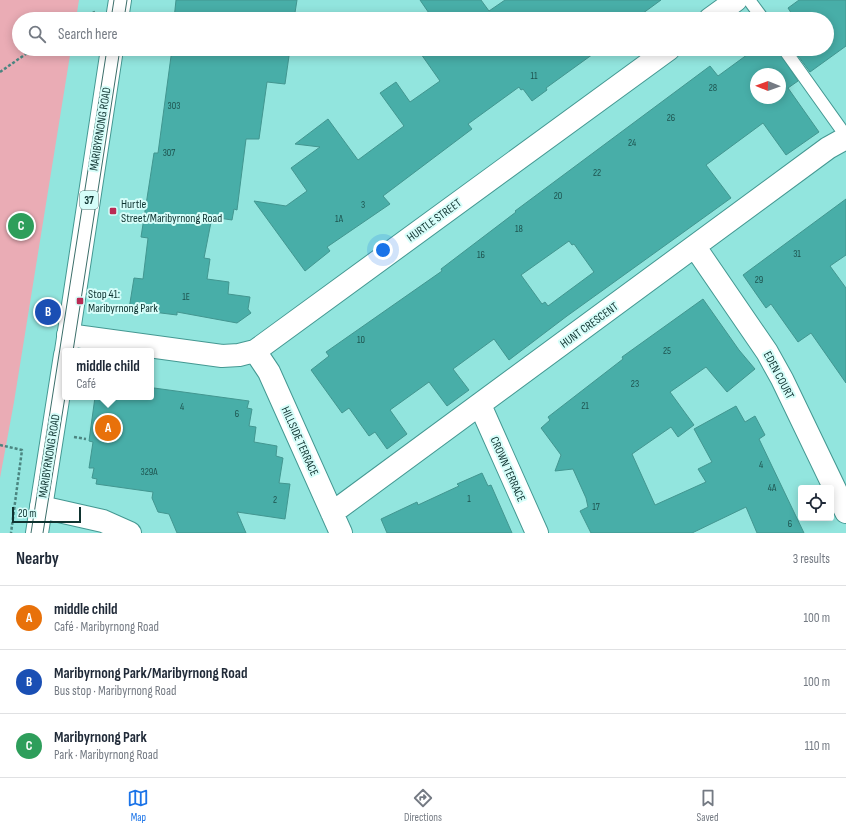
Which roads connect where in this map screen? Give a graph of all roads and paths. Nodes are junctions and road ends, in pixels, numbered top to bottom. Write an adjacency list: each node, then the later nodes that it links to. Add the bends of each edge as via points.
1 (120, 0): 4 (street)
2 (736, 0): 5 (street)
3 (749, 0): 6 (lane)
4 (118, 12)
5 (720, 12)
6 (758, 12)
7 (23, 56): 11 (path)
8 (111, 56): 14 (street, MARIBYRNONG ROAD / 37)
9 (659, 56): 17 (street, HURTLE STREET)
10 (789, 56): 12 (lane)
11 (0, 72)
12 (846, 137): 13 (street, HUNT CRESCENT)
13 (695, 247): 19 (street, HUNT CRESCENT); 22 (street, EDEN COURT, via 767,352)
14 (66, 347): 15 (street, HURTLE STREET)
15 (83, 348)
16 (154, 352): 17 (street, HURTLE STREET, via 222,356)
17 (255, 352): 23 (street, HILLSIDE TERRACE, via 269,372)
18 (62, 373): 21 (street, MARIBYRNONG ROAD / 37)
19 (480, 405): 23 (street, HUNT CRESCENT); 28 (street, CROWN TERRACE)
20 (0, 445): 24 (path, via 22,450)
21 (41, 507): 25 (street, MARIBYRNONG ROAD / 37); 26 (street, via 103,521)
22 (846, 512)
23 (332, 513): 27 (street, HILLSIDE TERRACE)
24 (11, 533)
25 (37, 533)
26 (130, 533)
27 (341, 533)
28 (537, 533)

